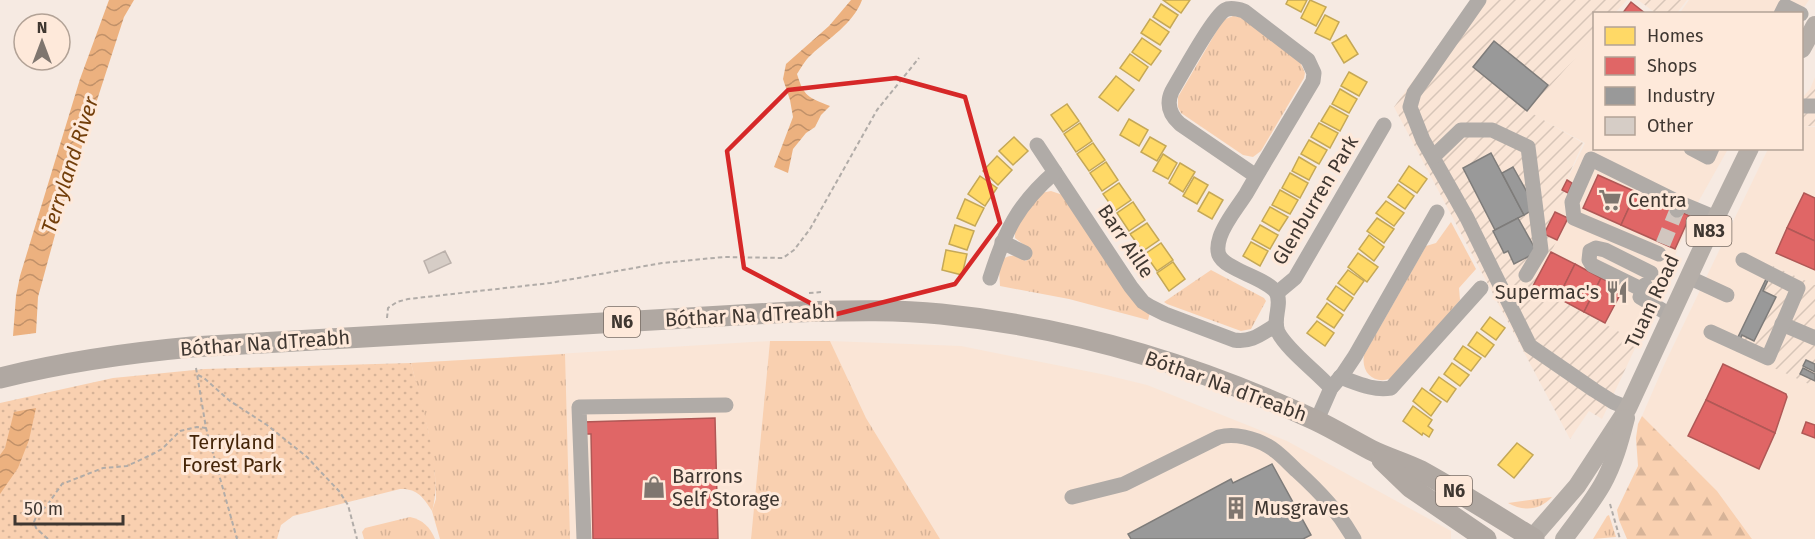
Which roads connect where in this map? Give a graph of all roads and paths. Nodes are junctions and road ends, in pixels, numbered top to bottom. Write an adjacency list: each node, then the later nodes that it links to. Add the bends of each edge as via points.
1 (1479, 0): 10 (street, via 1414,93 1410,107)
2 (1815, 24): 3 (main road)
3 (1803, 47)
4 (919, 58): 30 (path, via 877,110 810,229 783,258 724,257 662,263 550,283 408,299 388,308)
5 (1384, 125): 24 (street, Glenburren Park, via 1294,278)
6 (1037, 145): 11 (street, Barr Aille)
7 (1695, 150): 8 (street, via 1708,157)
8 (1711, 150)
9 (1749, 150): 14 (main road, Tuam Road / N83)
10 (1433, 157): 19 (street, via 1461,130 1492,130 1528,147 1542,250); 37 (street, via 1530,346)
11 (1055, 172): 15 (street, via 1026,201); 28 (street, Barr Aille, via 1143,302 1234,340 1255,338)
12 (1256, 176): 12 (street, Glenburren Park, via 1313,81 1314,73 1303,55 1244,11 1225,9 1172,91 1169,105 1180,124); 24 (street, Glenburren Park, via 1221,235 1218,252 1223,261)
13 (1437, 212): 35 (street, via 1355,356)
14 (1716, 218): 18 (street, via 1679,206 1591,159 1572,202 1574,218 1661,249); 20 (main road, Tuam Road / N83)
15 (1002, 242): 16 (street); 21 (street)
16 (1025, 253)
17 (1743, 260): 27 (street, via 1798,288)
18 (1651, 273): 23 (street); 23 (street, via 1605,250 1590,251 1592,265)
19 (1526, 275)
20 (1688, 277): 25 (street); 26 (main road, Tuam Road / N83)
21 (990, 278)
22 (1480, 288): 35 (street, via 1391,388)
23 (1643, 290): 26 (street, via 1640,297)
24 (1277, 293): 28 (street, Glenburren Park)
25 (1727, 295)
26 (1670, 315): 37 (main road, Tuam Road / N83)
27 (1782, 324): 29 (street, via 1768,357); 31 (street)
28 (1276, 325): 35 (street, via 1294,351)
29 (1711, 332)
30 (388, 336): 34 (highway, Bóthar Na dTreabh / N6, via 135,352); 38 (highway, Bóthar Na dTreabh / N6, via 791,312 938,314 1044,331 1149,356)
31 (1815, 338)
32 (196, 368): 33 (path)
33 (198, 375): 39 (path); 45 (path, via 307,457 348,505)
34 (0, 378)
35 (1336, 382): 38 (street)
36 (726, 405): 46 (street, via 579,407)
37 (1628, 408): 49 (main road, Tuam Road / N83, via 1577,486); 50 (main road, Tuam Road / N83, via 1619,445 1603,484)
38 (1317, 420): 40 (highway, Bóthar Na dTreabh / N6)
39 (206, 428): 43 (path, via 180,431 153,454 62,484 34,522); 44 (path)
40 (1372, 450): 48 (highway, Bóthar Na dTreabh / N6, via 1410,487); 49 (highway, Bóthar Na dTreabh / N6, via 1420,470)
41 (1608, 495): 51 (path)
42 (1072, 497): 47 (street, via 1124,484 1219,437 1244,437 1268,446 1290,464 1333,506)
43 (48, 539)
44 (237, 539)
45 (357, 539)
46 (584, 539)
47 (1354, 539)
48 (1486, 539)
49 (1532, 539)
50 (1564, 539)
51 (1620, 539)

